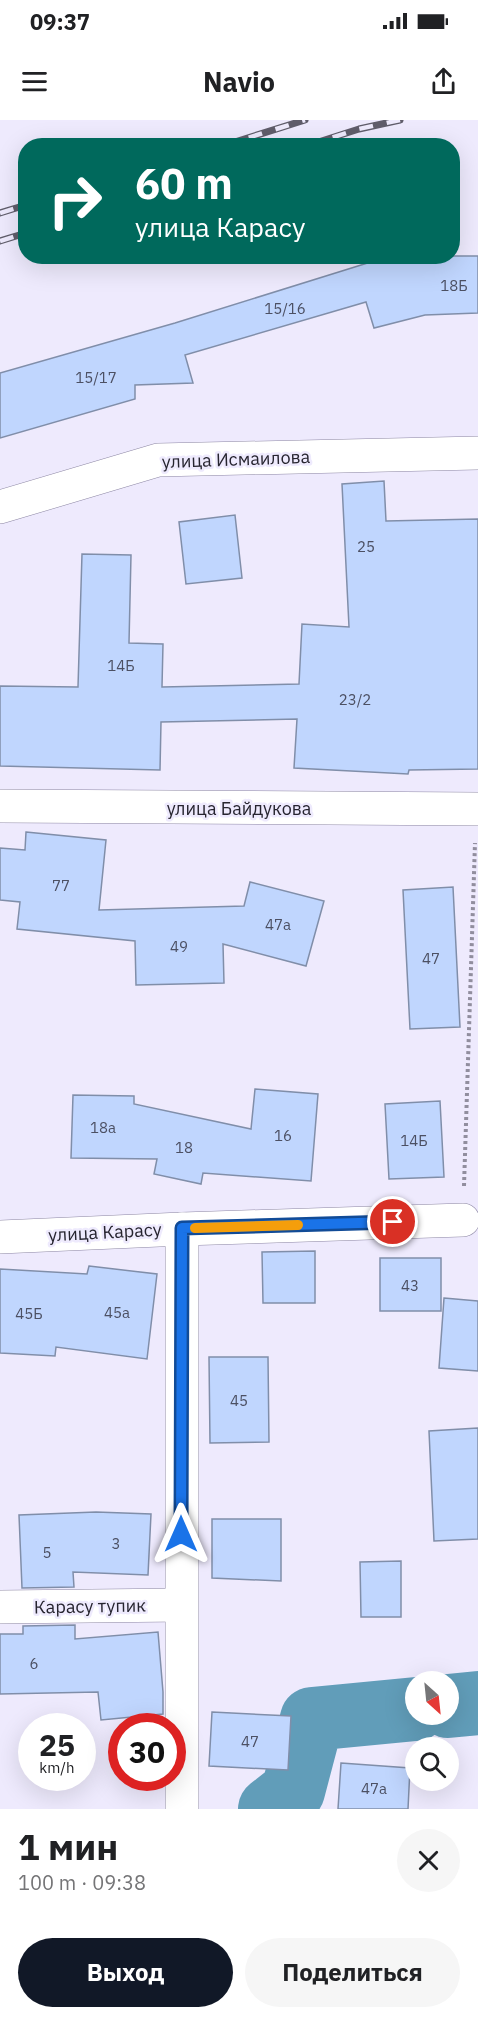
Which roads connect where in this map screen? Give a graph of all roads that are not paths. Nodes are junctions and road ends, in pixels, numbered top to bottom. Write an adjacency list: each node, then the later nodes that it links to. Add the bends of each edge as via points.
1 (478, 453): 2 (street, улица Исмаилова, via 158,460)
2 (0, 507)
3 (0, 806): 4 (street, улица Байдукова)
4 (477, 809)
5 (463, 1220): 6 (street, улица Карасу)
6 (182, 1228): 7 (street, улица Карасу); 8 (street)
7 (0, 1237)
8 (180, 1605): 9 (street, Карасу тупик); 10 (street)
9 (0, 1607)
10 (182, 1804)

